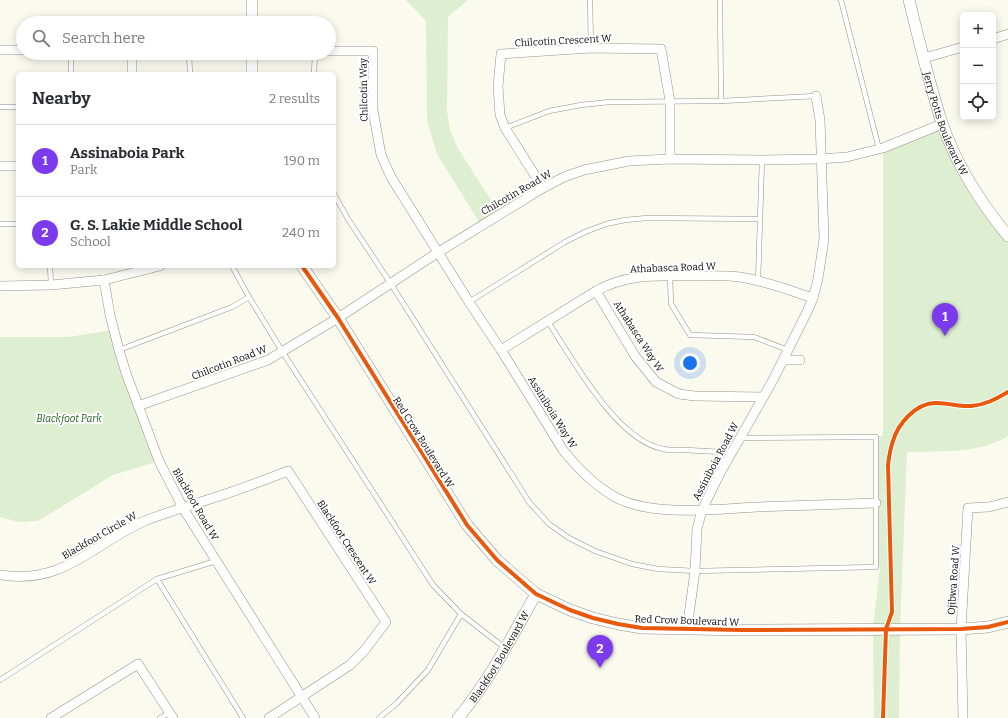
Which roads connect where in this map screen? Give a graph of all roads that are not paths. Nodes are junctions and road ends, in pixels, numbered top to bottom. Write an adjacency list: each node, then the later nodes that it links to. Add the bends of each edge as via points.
1 (252, 0): 6 (street)
2 (590, 0): 9 (lane)
3 (720, 0): 27 (lane)
4 (841, 0): 32 (lane)
5 (909, 0): 14 (street, Jerry Potts Boulevard W)
6 (252, 16)
7 (1008, 34): 8 (street)
8 (996, 37)
9 (590, 48): 26 (street, Chilcotin Crescent W, via 661,49); 31 (street, Chilcotin Crescent W, via 501,54 498,86 500,115)
10 (960, 48): 14 (street)
11 (0, 50): 12 (street)
12 (16, 50)
13 (336, 51): 44 (street, Chilcotin Way, via 374,51 373,110 381,155 394,183)
14 (924, 58): 30 (street, Jerry Potts Boulevard W)
15 (72, 60): 20 (lane)
16 (132, 60): 21 (street)
17 (189, 60): 22 (lane)
18 (252, 60): 23 (street)
19 (315, 60): 24 (lane)
20 (71, 72)
21 (132, 72)
22 (190, 72)
23 (252, 72)
24 (314, 72)
25 (816, 96): 27 (lane); 34 (street, Assiniboia Road W, via 820,120)
26 (670, 101): 27 (lane); 31 (lane, via 582,104 549,111); 33 (street, Chilcotin Crescent W)
27 (721, 101)
28 (0, 107): 29 (lane)
29 (16, 107)
30 (942, 124): 32 (street, Chilcotin Road W); 43 (street, Jerry Potts Boulevard W, via 980,197)
31 (505, 128): 38 (street, Chilcotin Crescent W)
32 (879, 149): 34 (street, Chilcotin Road W, via 847,157)
33 (670, 159): 35 (street, Chilcotin Road W); 38 (street, Chilcotin Road W, via 629,161 584,170)
34 (820, 159): 35 (street, Chilcotin Road W); 57 (street, Assiniboia Road W, via 824,239)
35 (762, 160): 40 (lane)
36 (0, 166): 37 (street)
37 (16, 166)
38 (543, 188): 44 (street, Chilcotin Road W)
39 (336, 198): 52 (lane)
40 (760, 218): 51 (lane); 58 (lane, via 647,218 606,224 564,242)
41 (0, 224): 42 (lane)
42 (16, 224)
43 (1008, 236)
44 (437, 253): 52 (street, Chilcotin Road W); 58 (street, Assiniboia Way W)
45 (50, 268): 53 (lane)
46 (152, 268): 50 (street)
47 (233, 268): 56 (lane)
48 (303, 268): 59 (street, Red Crow Boulevard W)
49 (670, 276): 51 (street, Athabasca Road W, via 729,276); 55 (street, Athabasca Road W, via 636,277 609,284); 63 (lane, via 671,304 690,335 754,337)
50 (104, 280): 53 (street); 61 (street, Blackfoot Road W)
51 (758, 281): 57 (street, Athabasca Road W)
52 (391, 284): 59 (street, Chilcotin Road W); 76 (lane, via 528,502 549,524 595,551 632,564 658,569)
53 (51, 285): 54 (street)
54 (0, 286)
55 (596, 291): 60 (street, Athabasca Road W); 67 (street, Athabasca Way W, via 635,356 656,382 679,394)
56 (249, 297): 61 (lane, via 232,307); 64 (lane)
57 (813, 298): 63 (street, Assiniboia Road W)
58 (469, 302): 62 (street, Assiniboia Way W)
59 (338, 318): 64 (street, Chilcotin Road W); 79 (street, Red Crow Boulevard W, via 467,525 497,560)
60 (547, 320): 62 (street, Athabasca Road W); 70 (lane, via 606,408 638,438 664,449)
61 (119, 350): 68 (street, Blackfoot Road W)
62 (502, 350): 74 (street, Assiniboia Way W, via 563,450 588,479 617,498 632,504 652,509)
63 (788, 350): 65 (street, Assiniboia Road W)
64 (282, 351): 68 (street, Chilcotin Road W, via 268,360); 80 (lane, via 433,585)
65 (783, 360): 66 (street); 67 (street, Assiniboia Road W)
66 (800, 360)
67 (763, 397): 69 (street, Assiniboia Road W)
68 (138, 406): 73 (street, Blackfoot Road W, via 159,461)
69 (740, 438): 70 (street, Assiniboia Road W); 72 (lane, via 876,437)
70 (732, 452): 74 (street, Assiniboia Road W)
71 (1008, 502): 83 (street, Ojibwa Road W, via 989,507 968,508)
72 (876, 503): 74 (street, Assiniboia Way W); 76 (lane, via 876,567)
73 (184, 508): 75 (street, Blackfoot Road W); 77 (street, Blackfoot Circle W, via 131,528 60,569 28,576); 86 (street, Blackfoot Crescent W, via 288,471 386,622 350,665)
74 (702, 510): 76 (street, Assiniboia Road W, via 697,528)
75 (217, 561): 78 (lane); 86 (street, Blackfoot Road W)
76 (695, 570): 82 (street, Assiniboia Road W)
77 (0, 575)
78 (157, 579): 85 (lane); 90 (lane)
79 (536, 594): 82 (street, Red Crow Boulevard W, via 570,610 618,624 642,628); 84 (street, Blackfoot Boulevard W)
80 (461, 614): 84 (lane); 93 (lane, via 428,670 397,704)
81 (1008, 622): 83 (street, Red Crow Boulevard W)
82 (687, 629): 83 (street, Red Crow Boulevard W)
83 (961, 629): 95 (street, Ojibwa Road W)
84 (505, 648): 94 (street, Blackfoot Boulevard W, via 473,701)
85 (0, 680)
86 (302, 698): 91 (street); 92 (street, Blackfoot Road W)
87 (171, 715): 88 (street, via 138,664); 89 (lane)
88 (51, 718)
89 (160, 718)
90 (242, 718)
91 (269, 718)
92 (314, 718)
93 (379, 718)
94 (458, 718)
95 (963, 718)

